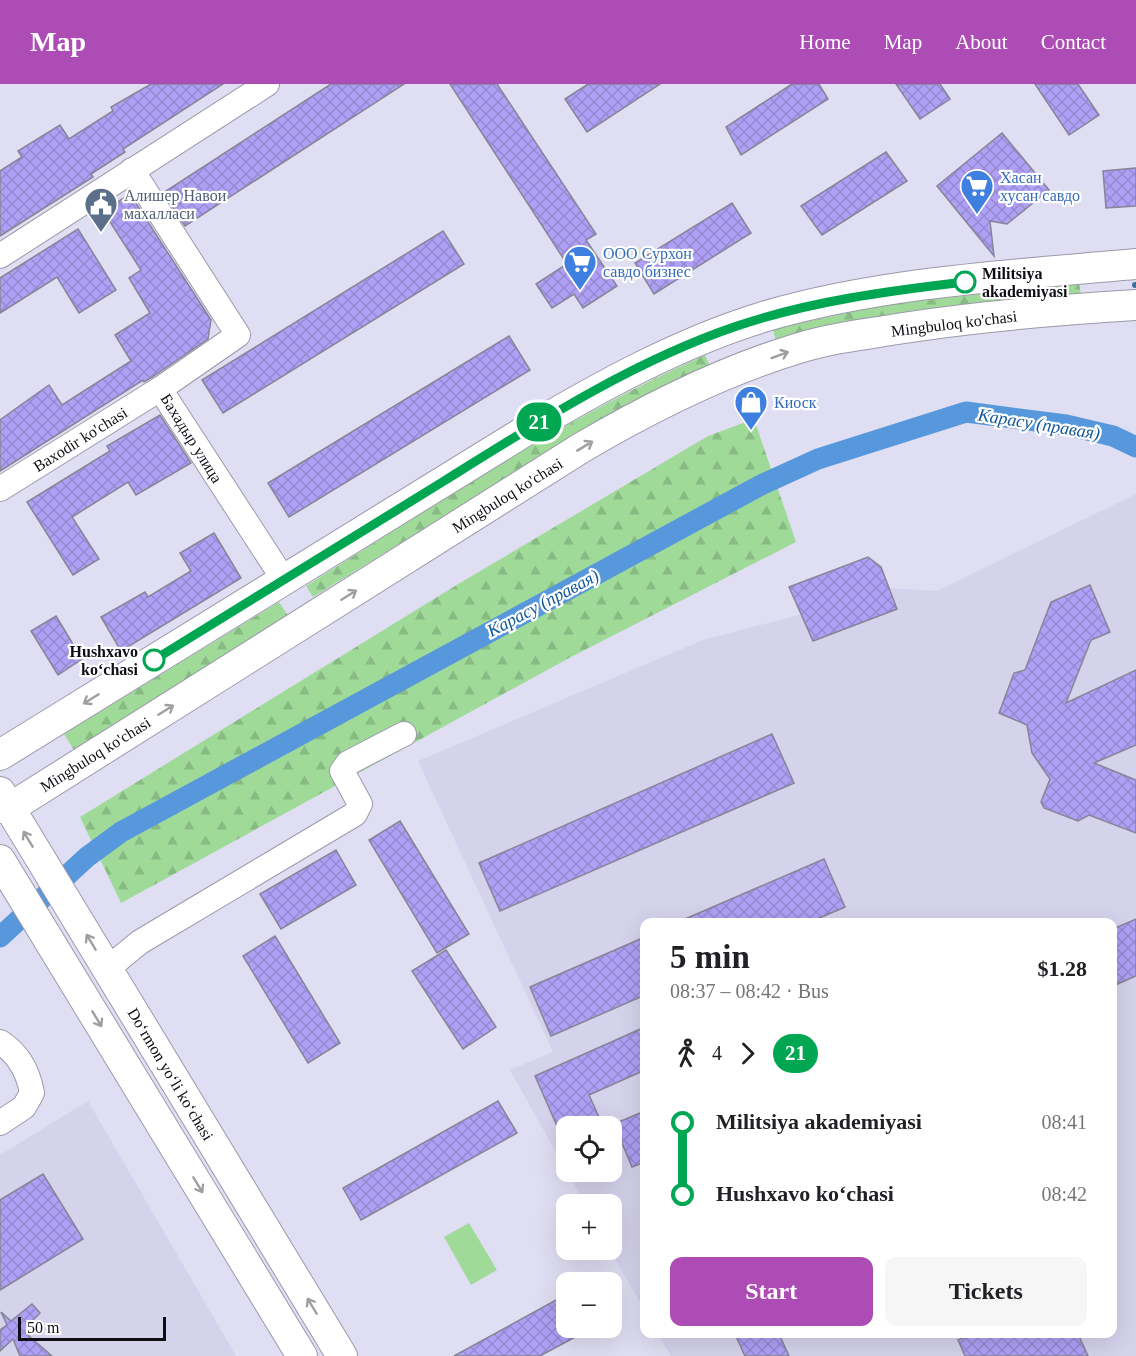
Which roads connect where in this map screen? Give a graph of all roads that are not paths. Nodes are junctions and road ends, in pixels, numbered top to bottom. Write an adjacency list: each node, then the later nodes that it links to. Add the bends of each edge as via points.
1 (267, 84): 2 (street)
2 (132, 170): 3 (street); 10 (street, Бахадыр улица, via 238,335)
3 (0, 256)
4 (1136, 264): 5 (main road)
5 (1100, 267): 7 (main road); 8 (main road, via 860,296)
6 (1136, 305): 7 (main road, Mingbuloq ko'chasi)
7 (1105, 307): 9 (main road, Mingbuloq ko'chasi, one-way to 7, via 795,349 856,335 938,322)
8 (736, 326): 9 (main road); 12 (main road, via 666,356 566,407)
9 (751, 365): 13 (main road, Mingbuloq ko'chasi, one-way to 9, via 608,432 690,390)
10 (160, 389): 11 (street, Baxodir ko'chasi); 12 (street, Бахадыр улица)
11 (0, 489)
12 (284, 580): 13 (main road); 15 (main road, one-way to 15)
13 (308, 620): 16 (main road, Mingbuloq ko'chasi, one-way to 13)
14 (404, 734): 18 (street, via 348,763 342,771 360,804 355,814 140,942)
15 (0, 755)
16 (3, 803): 18 (main road, Do‘rmon yo‘li ko‘chasi, one-way to 16)
17 (0, 860): 21 (main road, Do‘rmon yo‘li ko‘chasi, one-way to 21)
18 (107, 969): 22 (main road, Do‘rmon yo‘li ko‘chasi, one-way to 18)
19 (0, 1042): 20 (street, via 22,1064 32,1093 24,1107)
20 (0, 1123)
21 (302, 1356)
22 (342, 1356)

